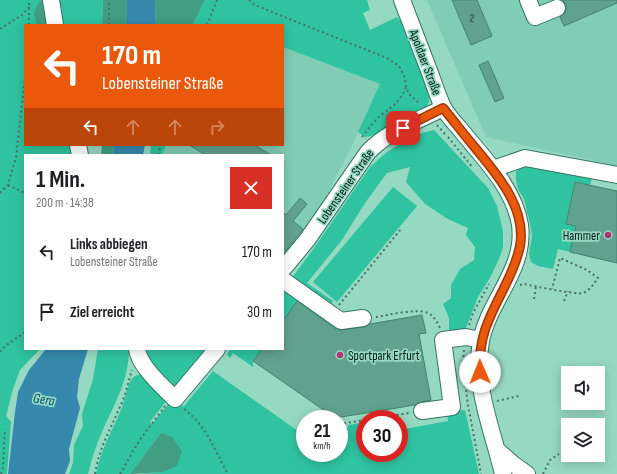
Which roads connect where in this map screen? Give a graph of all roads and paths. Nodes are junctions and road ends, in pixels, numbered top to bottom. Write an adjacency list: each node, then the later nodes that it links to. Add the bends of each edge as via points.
1 (29, 0): 8 (path)
2 (51, 0): 11 (street)
3 (109, 0): 12 (path)
4 (217, 0): 13 (path)
5 (249, 0): 16 (path, via 255,5 388,58 399,66 405,78)
6 (402, 0): 18 (street, Apoldaer Straße)
7 (528, 0): 9 (street, via 535,17)
8 (30, 6): 10 (path); 14 (path, via 22,15)
9 (557, 8)
10 (29, 24)
11 (56, 24)
12 (109, 24)
13 (206, 24)
14 (0, 30)
15 (24, 87): 23 (path, via 16,156)
16 (406, 88): 17 (path); 19 (path, via 402,97 373,124)
17 (420, 104)
18 (439, 114): 20 (path, via 440,130); 21 (street, Apoldaer Straße); 27 (street, Lobensteiner Straße, via 376,143 307,240)
19 (360, 141)
20 (474, 169)
21 (493, 170): 22 (street, via 525,158); 41 (street, Apoldaer Straße, via 516,208 520,244 515,265)
22 (617, 175)
23 (8, 185): 24 (path); 25 (path)
24 (0, 193)
25 (24, 193)
26 (401, 229): 36 (path)
27 (284, 268)
28 (284, 281): 36 (street)
29 (492, 281): 39 (path, via 473,313)
30 (518, 285): 31 (path)
31 (536, 286): 32 (path); 34 (path)
32 (552, 289): 33 (path); 33 (path, via 560,258 598,278 592,287 582,293)
33 (568, 291): 35 (path)
34 (534, 299)
35 (564, 301)
36 (331, 315): 37 (street, via 341,321)
37 (363, 318): 40 (path, via 414,311 427,313 436,320)
38 (24, 333): 43 (path)
39 (466, 337): 40 (street); 41 (street); 55 (path, via 463,367)
40 (443, 340): 46 (street, via 452,407)
41 (481, 340): 49 (street, Apoldaer Straße, via 481,386)
42 (216, 350): 45 (street)
43 (0, 352)
44 (138, 352): 45 (street, via 147,369); 52 (path, via 120,408 103,442)
45 (177, 402): 53 (path, via 168,401 143,435); 54 (path, via 201,424)
46 (422, 411): 47 (path)
47 (408, 413)
48 (5, 429): 51 (path)
49 (497, 450): 56 (street, Apoldaer Straße); 57 (street)
50 (559, 454): 58 (path, via 550,460)
51 (1, 474)
52 (95, 474)
53 (120, 474)
54 (228, 474)
55 (481, 474)
56 (503, 474)
57 (527, 474)
58 (543, 474)

